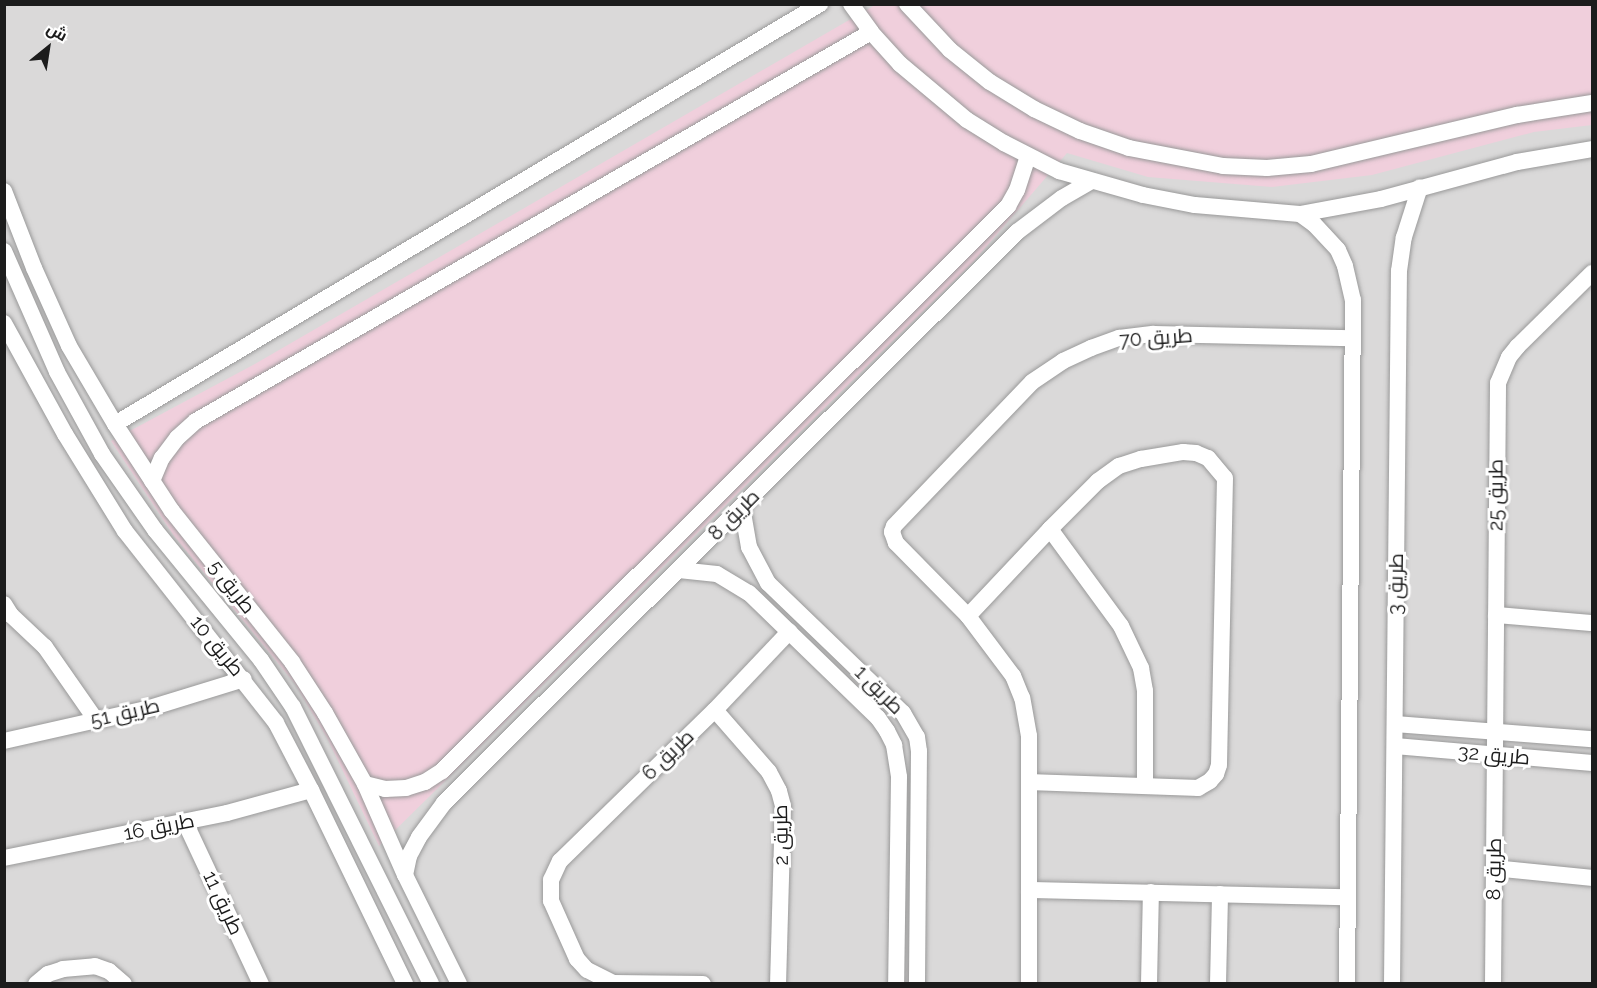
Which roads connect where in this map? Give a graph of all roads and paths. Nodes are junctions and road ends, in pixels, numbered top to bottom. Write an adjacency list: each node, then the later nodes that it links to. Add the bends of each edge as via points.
1 (820, 4): 17 (street)
2 (852, 4): 4 (street)
3 (907, 4): 5 (street, via 950,50 990,82 1034,109 1129,148 1223,166 1311,164 1517,115)
4 (871, 32): 7 (street, via 932,94); 18 (street, via 196,421 172,444)
5 (1593, 103)
6 (1593, 150): 9 (street, via 1517,162)
7 (1028, 156): 8 (street); 40 (street, طريق 8, via 1008,206 442,771 406,788 385,789)
8 (1092, 181): 11 (street, via 1195,205); 19 (street, طريق 8, via 1054,203 1017,232)
9 (1420, 187): 11 (street, via 1381,199); 32 (street, طريق 3, via 1404,237 1399,272)
10 (4, 191): 17 (street, طريق 5, via 69,346)
11 (1300, 214): 15 (street, via 1327,236 1345,266 1353,300)
12 (4, 251): 28 (street, طريق 5, via 57,372 102,453 155,530)
13 (1593, 273): 23 (street, طريق 25, via 1518,346 1498,383)
14 (4, 323): 16 (street, طريق 10)
15 (1352, 338): 24 (street, طريق 70, via 1154,334 1119,338 1063,361 1032,382 892,532 896,543); 51 (street)
16 (9, 345): 29 (street, طريق 10, via 125,531)
17 (115, 424): 18 (street, طريق 5)
18 (152, 481): 27 (street, طريق 5)
19 (742, 507): 21 (street, طريق 8); 61 (street, طريق 1, via 749,547 768,583 903,713 917,737)
20 (1050, 529): 24 (street); 41 (street, via 1122,626 1137,657 1145,691); 41 (street, via 1105,476 1119,466 1141,459 1196,453 1218,467 1225,478 1219,765 1210,781 1198,788)
21 (680, 570): 26 (street, طريق 1, via 698,570 734,582); 46 (street, طريق 8, via 444,803 419,837)
22 (7, 612): 31 (street, via 45,647)
23 (1496, 615): 25 (street); 33 (street, طريق 25)
24 (968, 616): 39 (street, via 1013,676 1022,698 1027,715)
25 (1593, 623)
26 (789, 632): 30 (street, طريق 6); 60 (street, طريق 1, via 878,717 894,746 899,777)
27 (280, 649): 28 (street); 40 (street, طريق 5, via 306,683)
28 (261, 660): 56 (street, طريق 5, via 308,733)
29 (244, 679): 31 (street, طريق 51); 42 (street, طريق 10, via 276,723)
30 (715, 710): 58 (street, طريق 6, via 560,861 551,880 551,902 577,959 599,978 613,982); 59 (street, طريق 2, via 769,772 781,798 784,822)
31 (96, 720): 35 (street, طريق 51)
32 (1395, 724): 33 (street, طريق 32); 36 (street, طريق 3)
33 (1496, 732): 34 (street, طريق 32); 37 (street, طريق 25)
34 (1593, 739)
35 (4, 741)
36 (1395, 746): 37 (street, طريق 32); 66 (street, طريق 3)
37 (1496, 755): 38 (street, طريق 32); 45 (street, طريق 8)
38 (1593, 763)
39 (1029, 782): 41 (street); 48 (street)
40 (365, 784): 46 (street, طريق 5)
41 (1144, 786)
42 (311, 790): 43 (street, طريق 16); 55 (street, طريق 10)
43 (184, 822): 44 (street, طريق 16); 54 (street, طريق 11)
44 (4, 858)
45 (1494, 868): 47 (street); 67 (street, طريق 8)
46 (405, 875): 57 (street, طريق 5)
47 (1593, 878)
48 (1029, 890): 49 (street); 62 (street)
49 (1150, 892): 50 (street); 63 (street)
50 (1220, 894): 51 (street); 64 (street)
51 (1348, 897): 65 (street)
52 (37, 982): 53 (street, via 63,969 95,966)
53 (122, 982)
54 (261, 984)
55 (405, 984)
56 (431, 984)
57 (459, 984)
58 (703, 984)
59 (778, 984)
60 (896, 984)
61 (917, 984)
62 (1029, 984)
63 (1149, 984)
64 (1218, 984)
65 (1347, 984)
66 (1392, 984)
67 (1492, 984)

